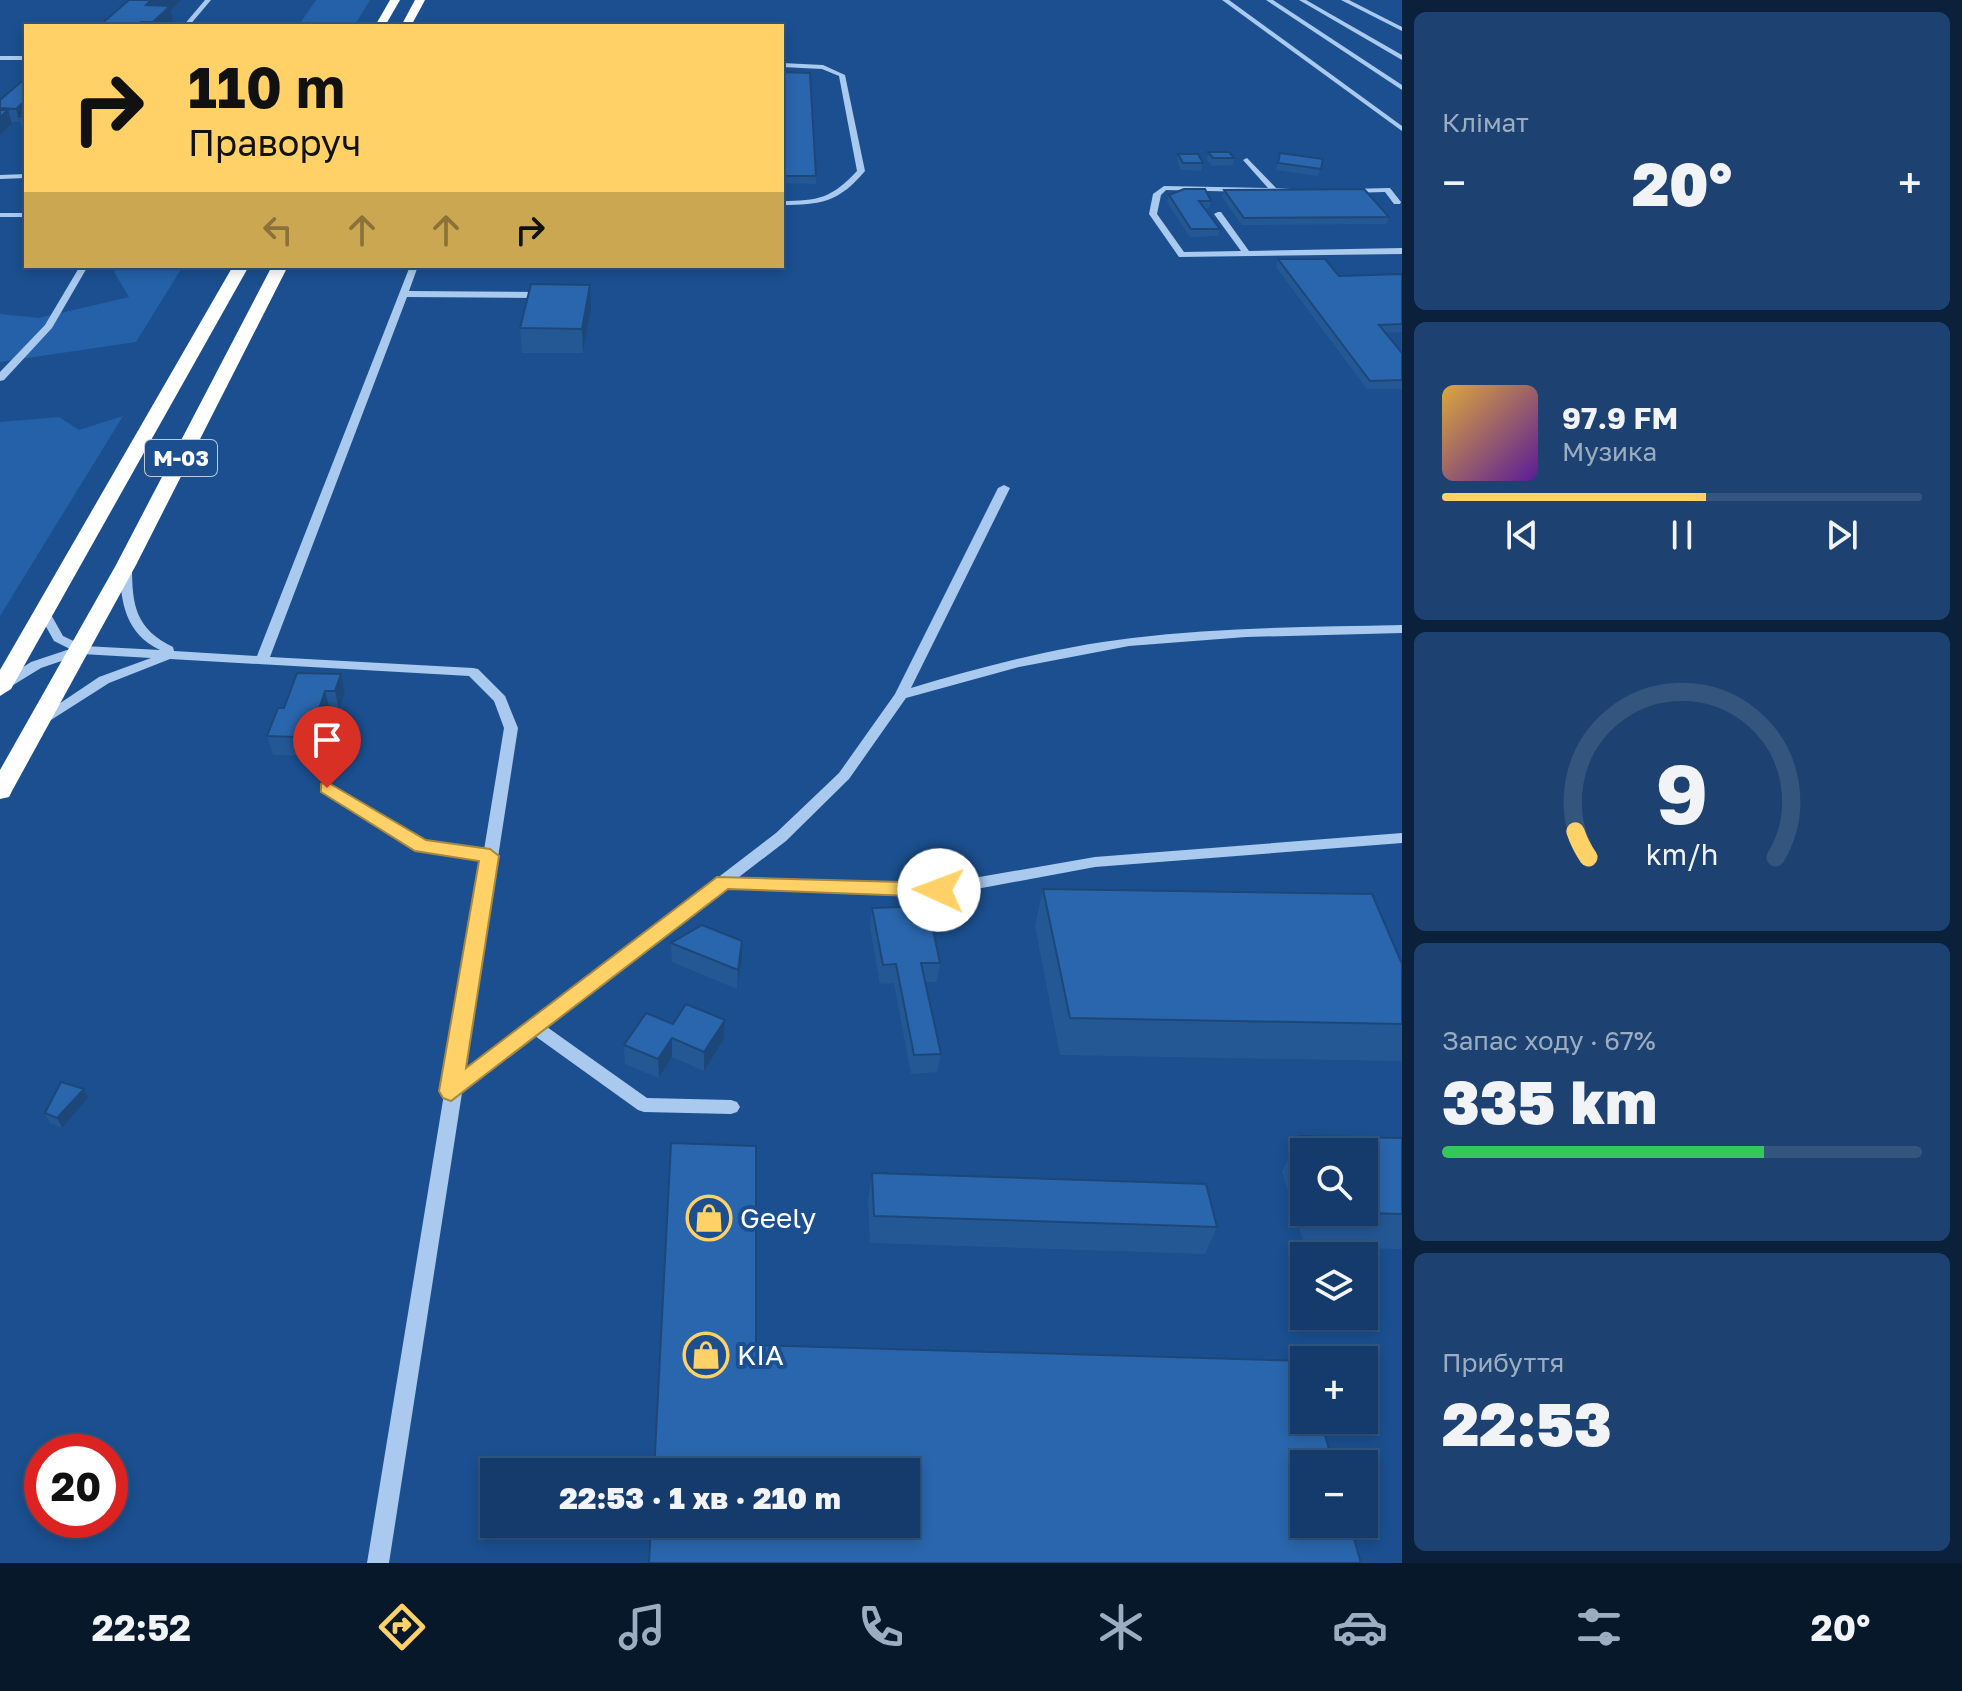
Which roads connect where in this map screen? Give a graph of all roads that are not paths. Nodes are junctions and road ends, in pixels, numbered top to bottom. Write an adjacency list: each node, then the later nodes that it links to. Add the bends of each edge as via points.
1 (208, 0): 8 (street)
2 (395, 0): 9 (highway)
3 (420, 0): 10 (highway)
4 (1225, 0): 17 (street)
5 (1269, 0): 16 (street)
6 (1302, 0): 14 (street)
7 (1344, 0): 11 (street)
8 (188, 24)
9 (381, 24)
10 (407, 24)
11 (1402, 29)
12 (0, 58): 13 (street)
13 (24, 58)
14 (1402, 58)
15 (784, 65): 25 (street, via 823,67 842,75 861,171 830,201)
16 (1402, 88)
17 (1402, 129)
18 (1247, 160): 21 (street)
19 (24, 176): 20 (street)
20 (0, 177)
21 (1273, 189): 22 (street); 30 (street, via 1164,188 1157,194 1153,214 1182,255)
22 (1298, 191)
23 (1342, 191): 24 (street, via 1387,190)
24 (1397, 202)
25 (784, 203)
26 (24, 214): 28 (street)
27 (1218, 214): 30 (street)
28 (0, 215)
29 (1402, 251): 30 (street)
30 (1247, 254)
31 (83, 268): 37 (street, via 49,326)
32 (240, 268): 40 (highway, М-03)
33 (279, 268): 39 (highway, М-03)
34 (413, 268): 35 (street)
35 (403, 294): 36 (street); 44 (street)
36 (538, 295)
37 (0, 378)
38 (1004, 488): 46 (street)
39 (126, 565): 42 (highway, М-03); 43 (street, via 130,616 142,635)
40 (45, 614): 42 (street, via 58,638); 45 (highway, М-03)
41 (1402, 629): 46 (street, via 1220,635 1094,647 991,668)
42 (81, 650): 43 (street); 45 (street, via 36,665); 47 (highway, М-03)
43 (177, 653): 44 (street); 47 (street, via 104,680)
44 (263, 658): 51 (street, via 473,672 500,699 511,728)
45 (1, 688)
46 (901, 695): 52 (street, via 844,776 781,837)
47 (40, 723): 48 (highway, М-03)
48 (2, 785)
49 (327, 788): 51 (street, via 422,847)
50 (1402, 838): 52 (street, via 1095,862 939,890)
51 (490, 856): 54 (street)
52 (724, 882): 53 (street)
53 (536, 1028): 54 (street); 55 (street, via 644,1105)
54 (451, 1091): 56 (street)
55 (731, 1107)
56 (378, 1563)

